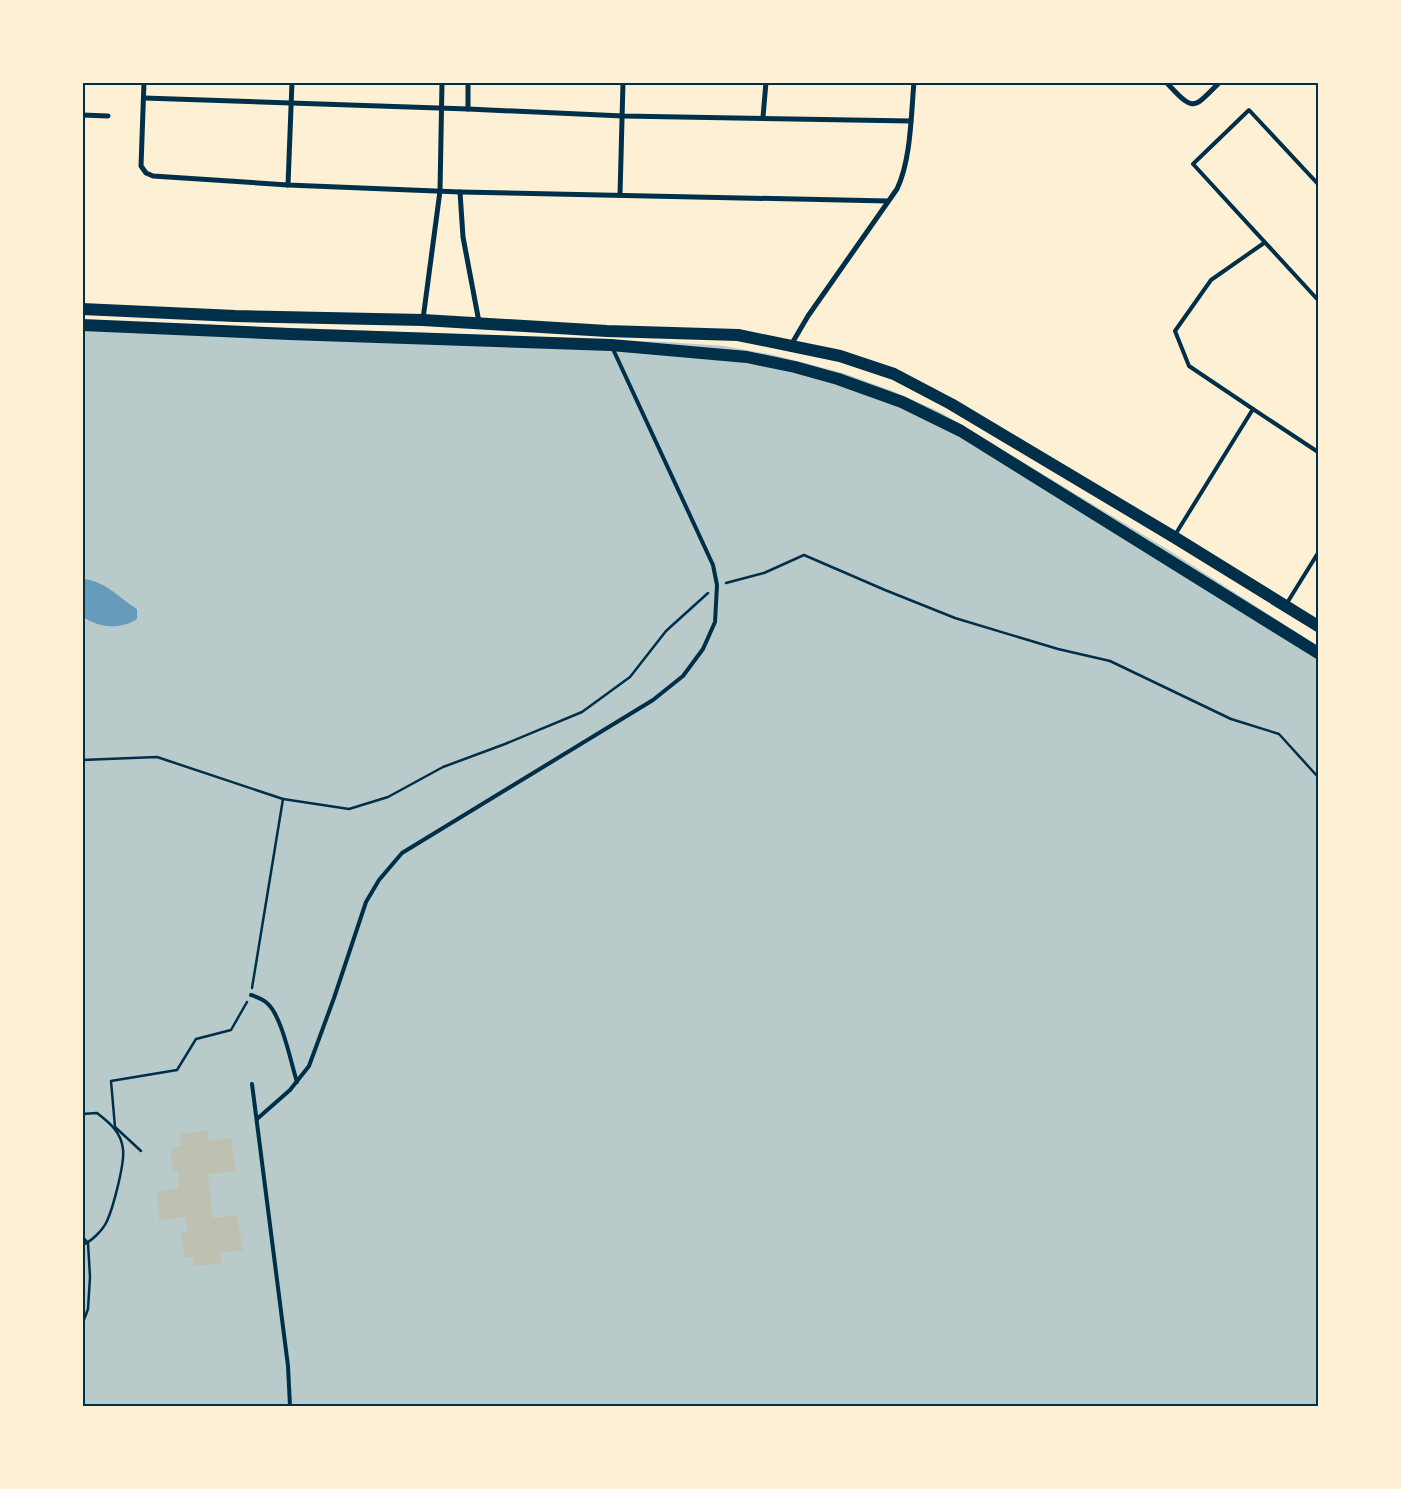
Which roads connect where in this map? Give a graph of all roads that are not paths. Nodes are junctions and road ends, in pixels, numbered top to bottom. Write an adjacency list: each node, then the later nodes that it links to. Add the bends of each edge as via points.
1 (144, 82): 10 (street)
2 (292, 82): 11 (street)
3 (442, 82): 12 (street)
4 (468, 82): 13 (street)
5 (623, 82): 16 (street)
6 (766, 82): 17 (street)
7 (914, 82): 18 (street)
8 (1166, 82): 9 (street, via 1184,101 1194,104)
9 (1220, 82)
10 (144, 98): 11 (street); 20 (street, via 140,166 146,173)
11 (292, 104): 12 (street); 20 (street)
12 (443, 109): 13 (street); 21 (street)
13 (468, 109): 16 (street)
14 (82, 115): 15 (street)
15 (108, 116)
16 (623, 116): 17 (street); 23 (street)
17 (763, 117): 18 (street)
18 (911, 121): 24 (street, via 903,176)
19 (1318, 184): 25 (lane, via 1249,110 1193,164)
20 (288, 185): 21 (street)
21 (440, 191): 22 (street); 28 (street)
22 (460, 192): 23 (street); 29 (street, via 463,238)
23 (620, 195): 24 (street)
24 (888, 201): 32 (street)
25 (1264, 243): 26 (lane); 33 (lane, via 1211,280 1175,331 1189,366)
26 (1318, 300)
27 (82, 309): 28 (highway)
28 (423, 320): 29 (highway)
29 (480, 324): 32 (highway, via 738,335)
30 (82, 325): 31 (highway)
31 (610, 345): 39 (highway, via 747,357 838,379 902,402 961,431); 41 (lane, via 713,565 717,585 715,622 703,649 683,676 653,700 402,853 379,880 366,902 309,1066)
32 (790, 346): 35 (highway, via 840,356 894,374 951,404)
33 (1253, 409): 34 (lane); 35 (lane)
34 (1318, 452)
35 (1174, 537): 37 (highway)
36 (1318, 553): 37 (lane)
37 (1286, 605): 38 (highway)
38 (1318, 626)
39 (1318, 653)
40 (251, 995): 41 (lane, via 265,1001 272,1009)
41 (297, 1082): 43 (lane)
42 (252, 1084): 43 (lane)
43 (257, 1119): 44 (lane, via 288,1366)
44 (290, 1406)

